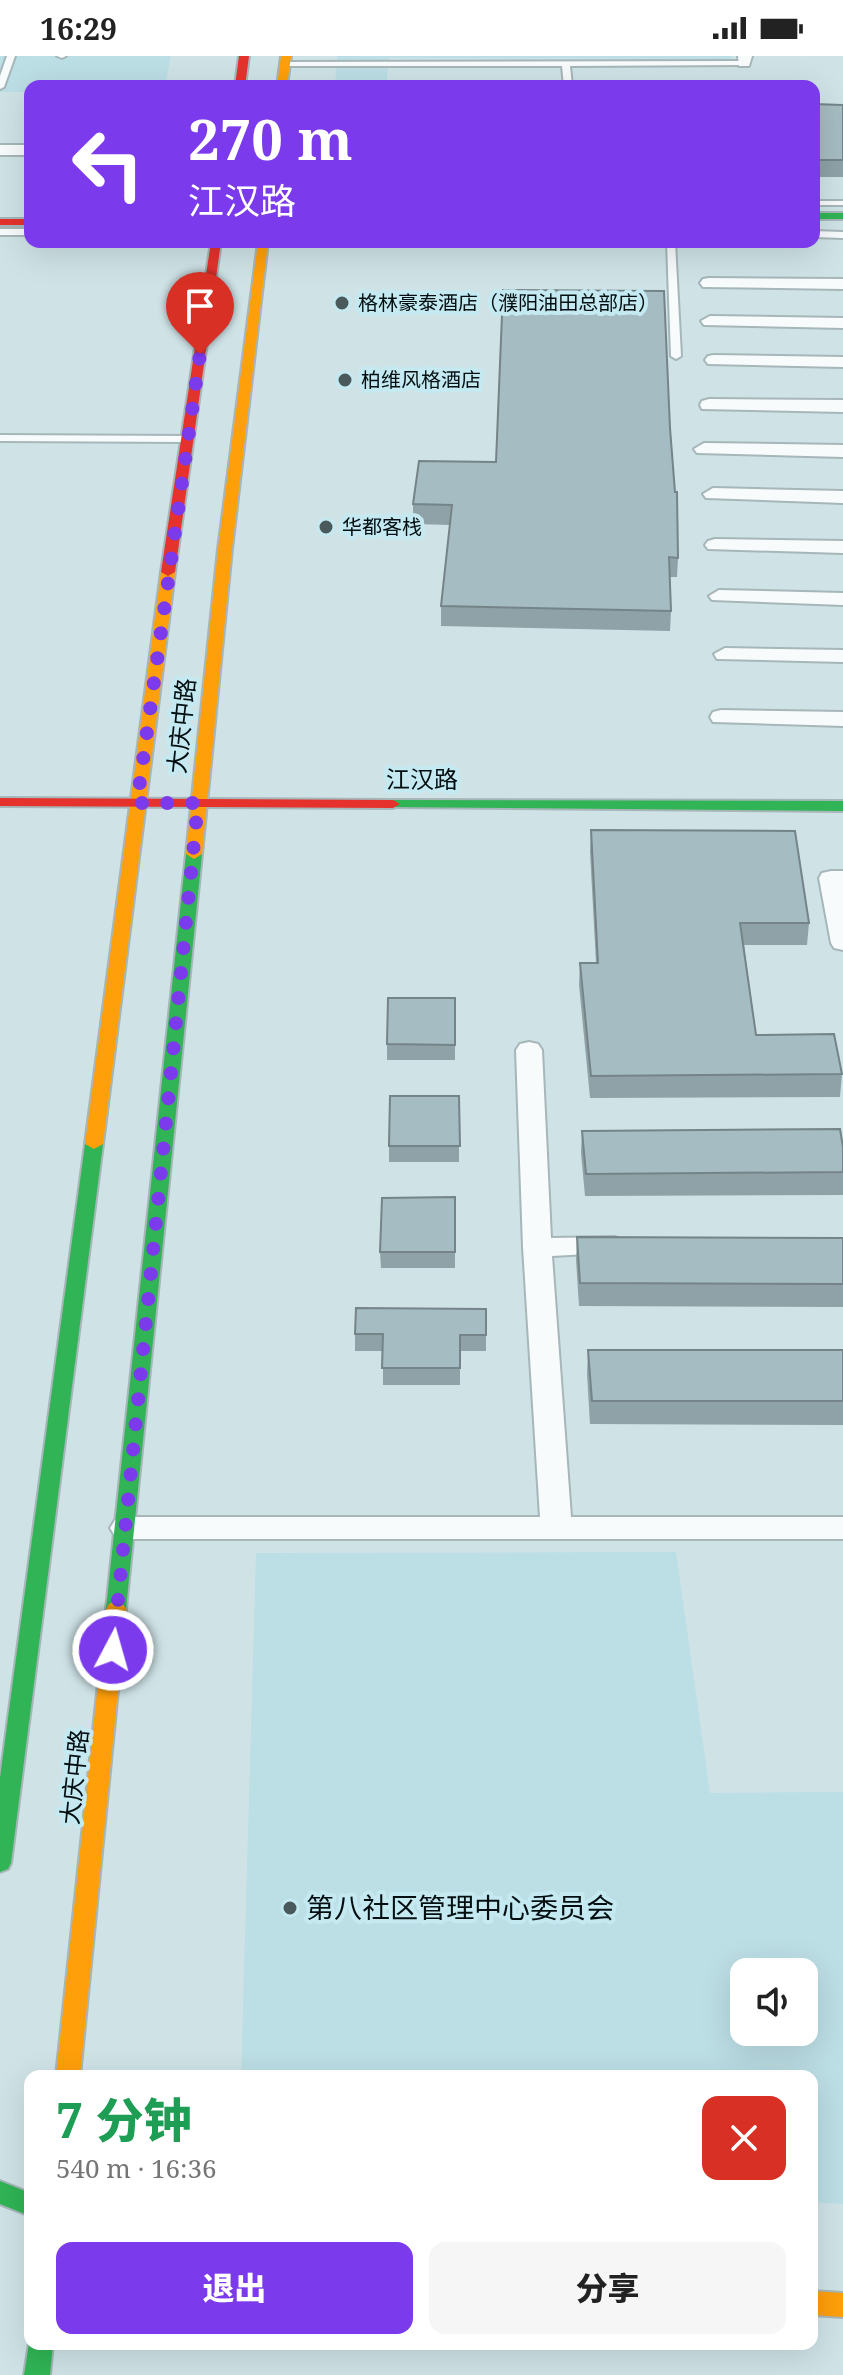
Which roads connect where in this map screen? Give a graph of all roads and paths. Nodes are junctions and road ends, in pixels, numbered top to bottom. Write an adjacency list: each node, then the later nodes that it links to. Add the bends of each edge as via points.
1 (11, 56): 9 (lane)
2 (244, 56): 6 (main road)
3 (285, 60): 5 (lane); 7 (main road)
4 (744, 60): 5 (lane)
5 (566, 64): 8 (lane)
6 (241, 80)
7 (283, 80)
8 (567, 80)
9 (0, 87)
10 (0, 150): 11 (street)
11 (24, 150)
12 (820, 203): 13 (lane)
13 (843, 203)
14 (0, 213): 15 (main road)
15 (24, 213)
16 (820, 216): 17 (main road)
17 (843, 216)
18 (0, 222): 19 (main road)
19 (24, 222)
20 (820, 224): 21 (main road)
21 (843, 224)
22 (0, 232): 23 (lane)
23 (24, 232)
24 (820, 234): 25 (lane)
25 (843, 235)
26 (215, 248): 39 (main road, 大庆中路)
27 (262, 248): 54 (main road, 大庆中路)
28 (671, 248): 33 (lane)
29 (709, 283): 30 (street)
30 (843, 284)
31 (710, 321): 32 (street)
32 (843, 323)
33 (676, 356)
34 (714, 360): 35 (street)
35 (843, 362)
36 (709, 405): 37 (street)
37 (843, 406)
38 (0, 438): 39 (lane)
39 (187, 439): 53 (main road, 大庆中路)
40 (704, 449): 41 (street)
41 (843, 451)
42 (713, 494): 43 (street)
43 (843, 497)
44 (715, 545): 45 (street)
45 (843, 547)
46 (719, 596): 47 (street)
47 (843, 599)
48 (725, 654): 49 (street)
49 (843, 656)
50 (721, 717): 51 (street)
51 (843, 719)
52 (0, 802): 53 (main road, 江汉路)
53 (137, 803): 54 (main road, 江汉路); 64 (main road, 大庆中路)
54 (198, 803): 55 (main road, 江汉路); 62 (main road, 大庆中路)
55 (843, 806)
56 (843, 878): 57 (street, via 831,878)
57 (843, 943)
58 (529, 1050): 60 (street)
59 (644, 1246): 60 (street)
60 (537, 1247): 61 (street)
61 (556, 1527): 62 (street); 63 (street)
62 (126, 1528): 65 (main road, 大庆中路)
63 (843, 1528)
64 (0, 1863)
65 (69, 2070)
66 (0, 2192): 67 (main road)
67 (24, 2202)
68 (818, 2303): 69 (main road)
69 (843, 2305)
70 (39, 2350): 71 (main road)
71 (37, 2375)

